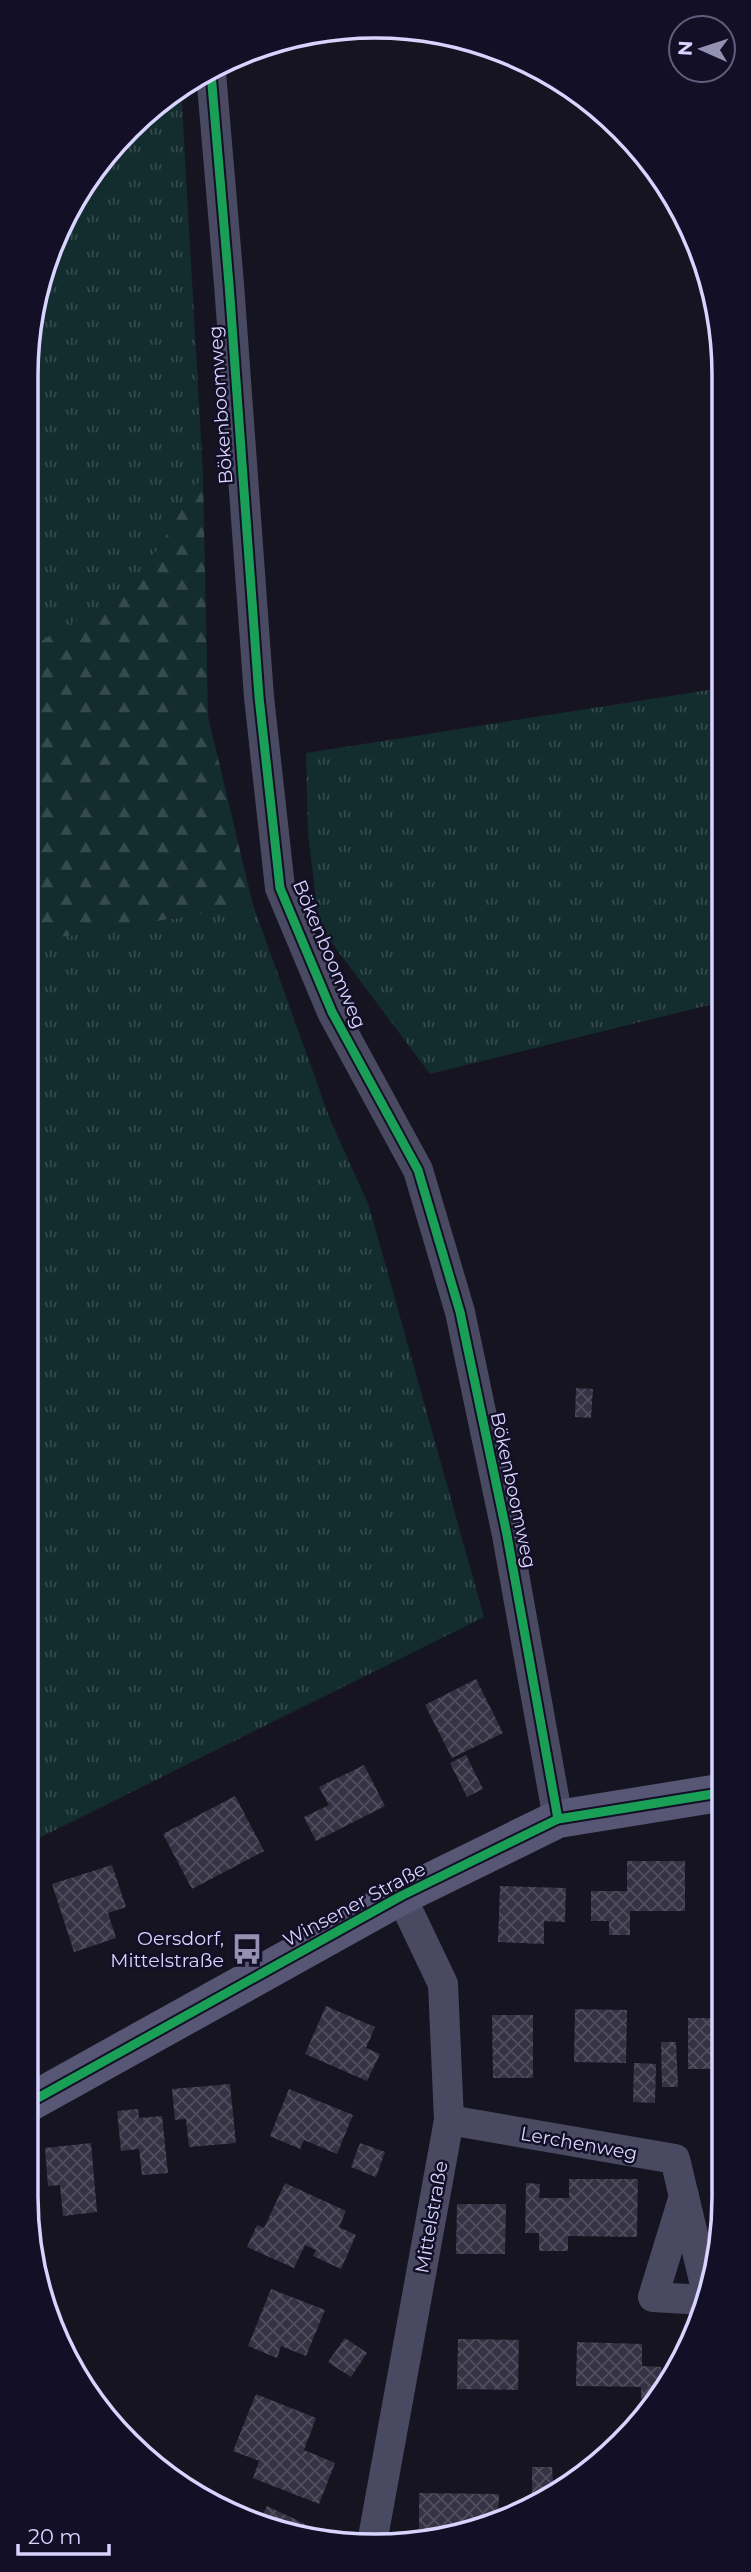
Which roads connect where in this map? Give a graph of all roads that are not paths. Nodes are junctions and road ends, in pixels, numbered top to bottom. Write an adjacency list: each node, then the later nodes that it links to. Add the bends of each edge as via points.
1 (212, 81): 3 (street, Bökenboomweg, via 259,697 280,888 332,1012 418,1170 460,1312 507,1535)
2 (712, 1794): 3 (street, Winsener Straße)
3 (558, 1819): 4 (street, Winsener Straße)
4 (401, 1896): 5 (street, Winsener Straße); 6 (street, Mittelstraße, via 443,1984)
5 (38, 2098)
6 (449, 2120): 7 (street, Lerchenweg, via 675,2159); 10 (street, Mittelstraße)
7 (685, 2193): 8 (street, Lerchenweg); 9 (street, via 653,2297)
8 (703, 2275)
9 (697, 2300)
10 (374, 2534)

